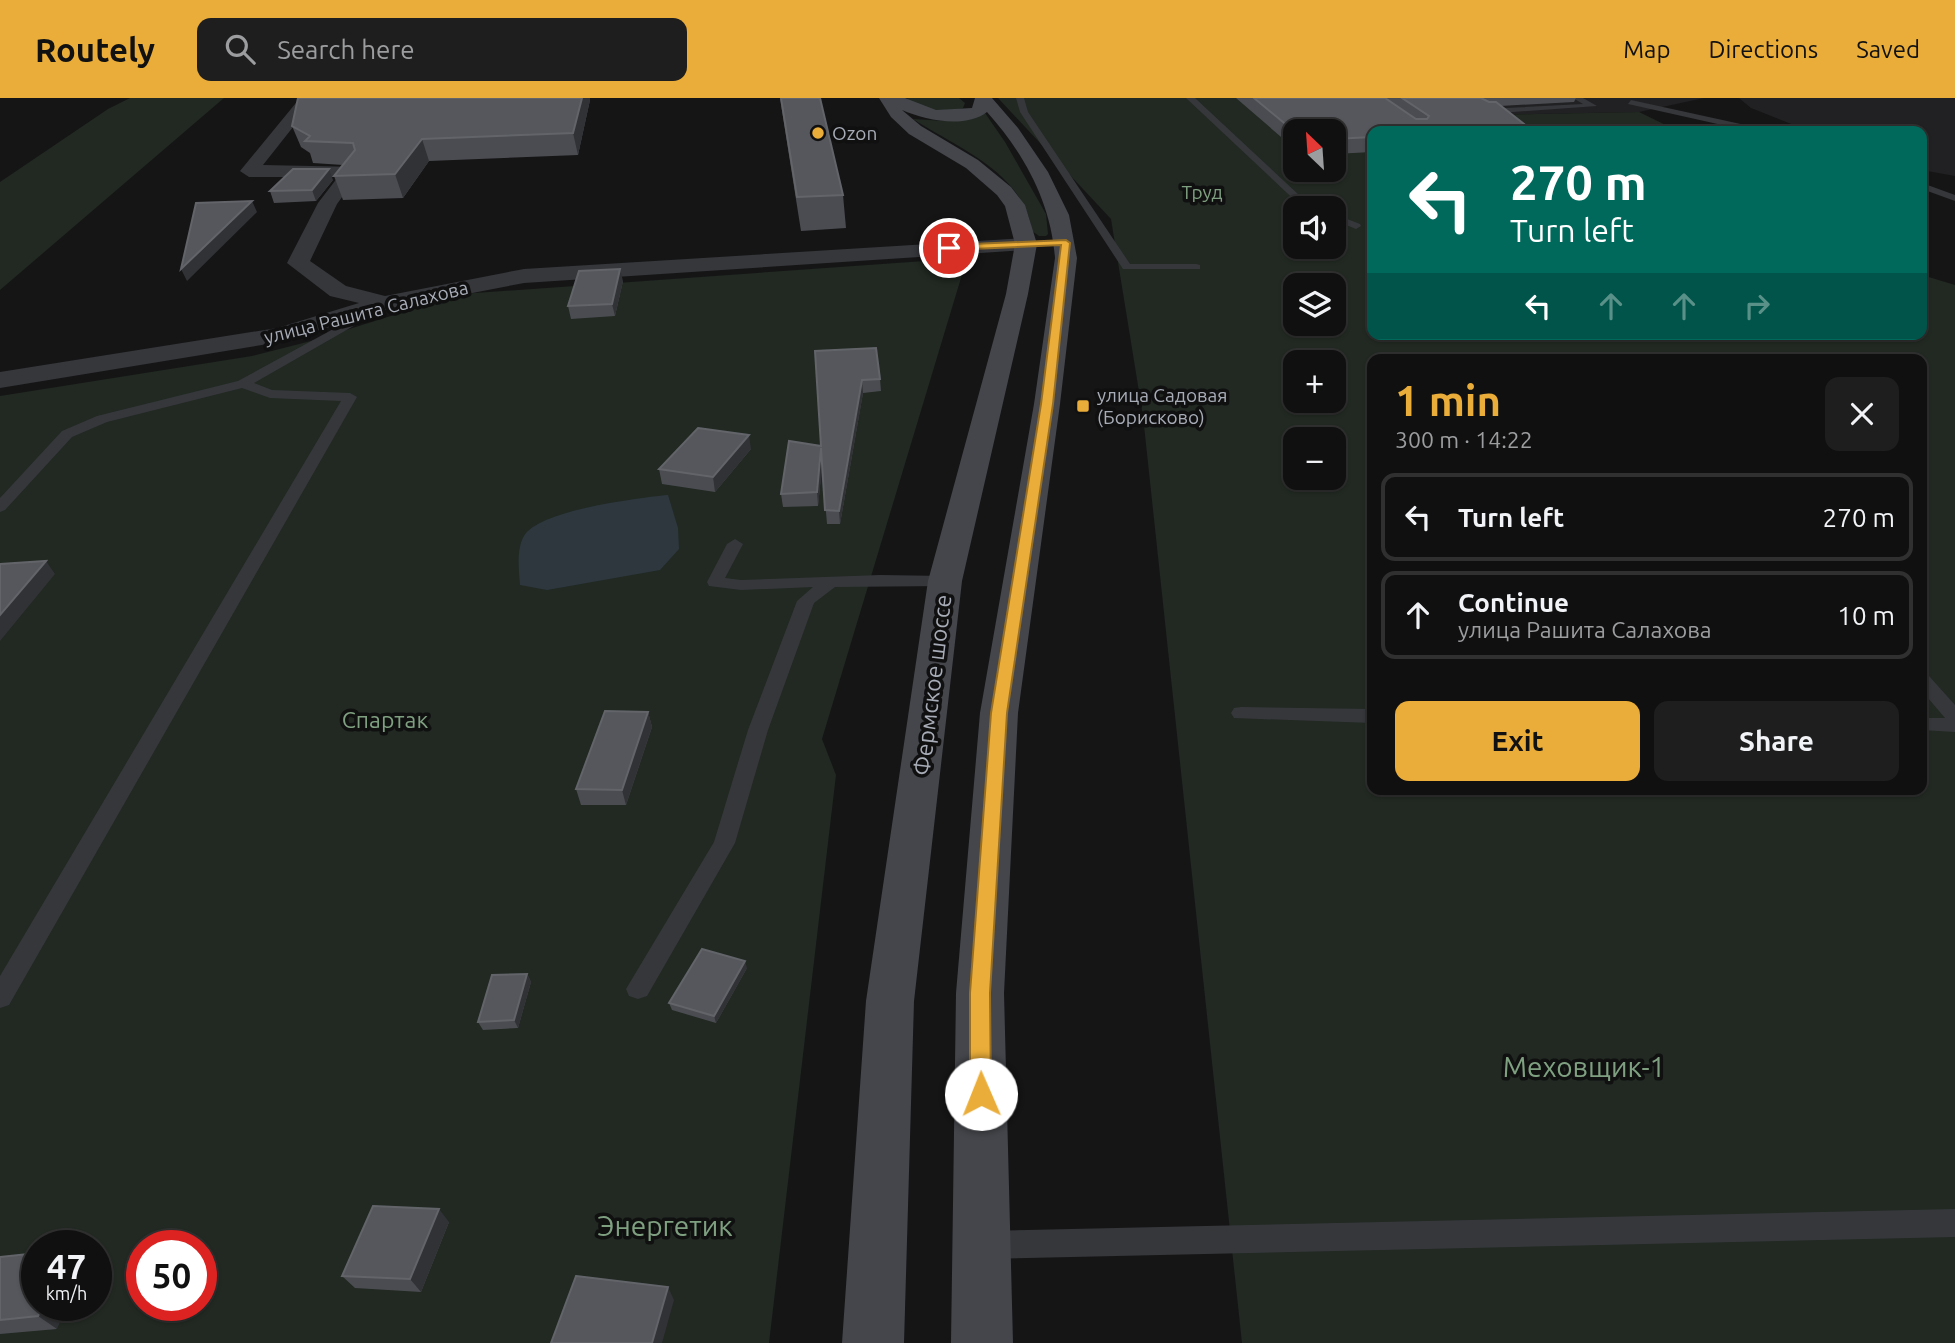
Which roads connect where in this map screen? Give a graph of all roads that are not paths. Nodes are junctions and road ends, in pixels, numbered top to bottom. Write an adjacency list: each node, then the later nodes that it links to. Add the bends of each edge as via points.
1 (308, 98): 19 (street, via 249,171 352,171 328,203 298,263 338,291)
2 (887, 98): 17 (main road, Фермское шоссе, via 915,130 972,164 1004,191 1018,212)
3 (894, 98): 4 (main road, via 917,111 945,116 979,111)
4 (983, 98): 16 (main road, via 1044,178)
5 (1020, 98): 18 (lane, via 1024,112 1127,267)
6 (1190, 98): 12 (lane)
7 (1461, 98): 8 (lane, via 1486,112 1593,106)
8 (1577, 98)
9 (1631, 102): 10 (lane)
10 (1737, 126)
11 (1927, 188): 13 (lane)
12 (1295, 196)
13 (1955, 198)
14 (1346, 222): 15 (lane)
15 (1356, 226)
16 (1066, 243): 17 (main road); 35 (main road, via 1047,404 999,713 980,993)
17 (1027, 244): 19 (street, улица Рашита Салахова, via 524,276); 24 (main road, Фермское шоссе)
18 (1196, 267)
19 (385, 303): 20 (street, улица Рашита Салахова, via 279,335); 21 (lane)
20 (0, 380)
21 (243, 384): 22 (lane, via 102,419 67,434); 33 (lane, via 270,394 350,397)
22 (0, 508)
23 (735, 544): 25 (lane, via 715,582)
24 (945, 581): 25 (lane); 36 (main road, Фермское шоссе, via 890,1001)
25 (830, 582): 32 (lane, via 806,601 758,730 724,843)
26 (1927, 686): 29 (lane)
27 (1241, 713): 28 (lane)
28 (1367, 716)
29 (1955, 717)
30 (1927, 724): 31 (lane)
31 (1955, 725)
32 (638, 989)
33 (0, 998)
34 (1955, 1223): 35 (lane)
35 (982, 1245): 37 (main road)
36 (873, 1343)
37 (982, 1343)

